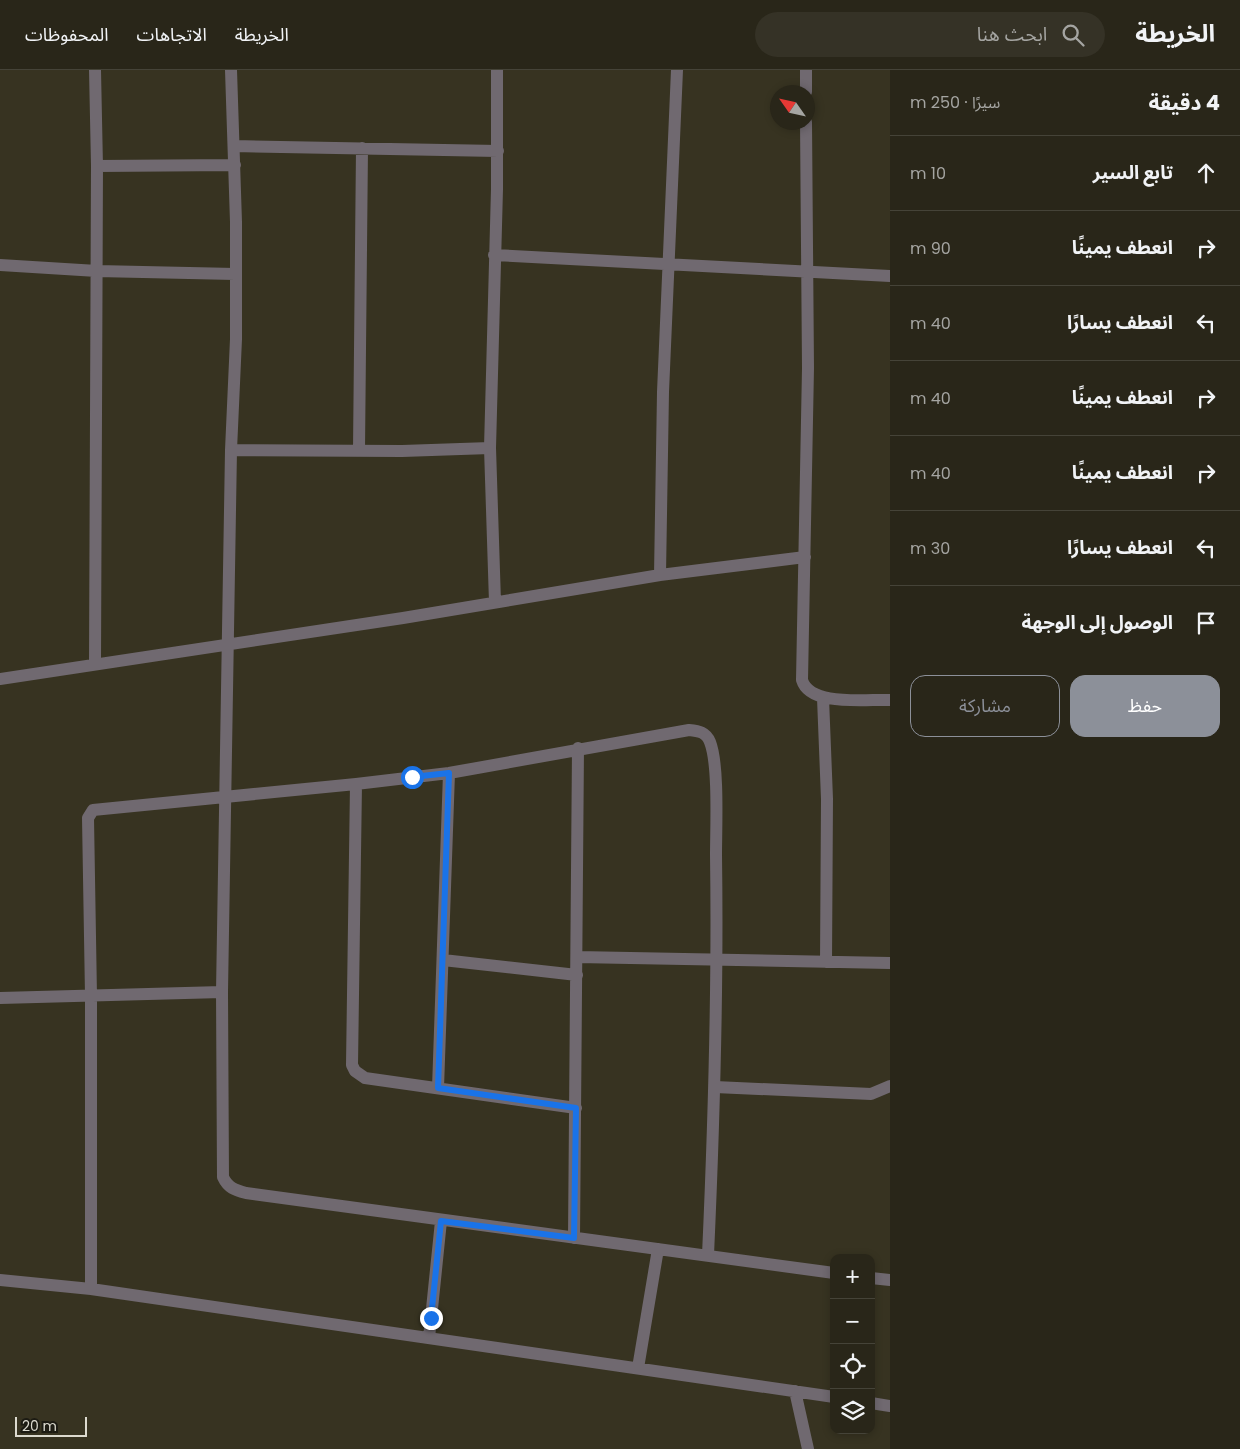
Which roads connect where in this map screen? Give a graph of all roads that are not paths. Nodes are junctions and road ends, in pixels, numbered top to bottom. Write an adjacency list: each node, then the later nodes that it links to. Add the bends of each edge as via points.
1 (95, 70): 12 (street)
2 (231, 70): 8 (street)
3 (497, 70): 10 (street)
4 (677, 70): 14 (street)
5 (806, 70): 6 (street)
6 (806, 85)
7 (806, 130): 16 (street)
8 (234, 146): 9 (street); 11 (street)
9 (362, 148): 10 (street); 22 (street)
10 (498, 151): 13 (street)
11 (235, 164): 12 (street); 18 (street)
12 (97, 166): 17 (street)
13 (494, 255): 14 (street); 20 (street)
14 (670, 264): 16 (street); 24 (street, via 663,392)
15 (0, 265): 17 (street)
16 (806, 270): 19 (street); 23 (street)
17 (97, 271): 18 (street); 27 (street)
18 (235, 274): 21 (street)
19 (890, 276)
20 (490, 448): 22 (street); 25 (street)
21 (231, 450): 22 (street); 26 (street)
22 (359, 450)
23 (806, 556): 24 (street); 29 (street, via 802,680 805,688)
24 (660, 576): 25 (street)
25 (495, 602): 26 (street)
26 (229, 643): 27 (street); 34 (street)
27 (95, 663): 28 (street)
28 (0, 678)
29 (823, 698): 30 (street); 38 (street, via 827,799)
30 (890, 700)
31 (578, 748): 32 (street); 35 (street); 37 (street, via 689,730 707,736 713,755)
32 (449, 773): 33 (street); 36 (street)
33 (356, 784): 34 (street); 46 (street, via 352,1065 365,1078)
34 (226, 797): 41 (street); 42 (street, via 104,807 90,813)
35 (577, 957): 37 (street); 40 (street)
36 (443, 960): 40 (street); 46 (street)
37 (718, 960): 38 (street); 45 (street)
38 (826, 962): 39 (street)
39 (890, 963)
40 (576, 975): 47 (street)
41 (222, 992): 42 (street); 48 (street, via 223,1177 228,1185 246,1193)
42 (91, 996): 43 (street); 56 (street)
43 (0, 998)
44 (890, 1086): 45 (street, via 872,1094)
45 (715, 1087): 51 (street)
46 (438, 1088): 47 (street)
47 (576, 1108): 49 (street)
48 (441, 1221): 49 (street); 57 (street)
49 (574, 1238): 50 (street)
50 (658, 1249): 51 (street); 58 (street)
51 (708, 1255): 52 (street)
52 (830, 1272)
53 (875, 1278): 55 (street)
54 (0, 1280): 56 (street)
55 (890, 1280)
56 (91, 1289): 57 (street)
57 (428, 1338): 58 (street)
58 (638, 1368): 59 (street)
59 (794, 1391): 60 (street); 63 (street)
60 (830, 1396)
61 (875, 1404): 62 (street)
62 (890, 1406)
63 (808, 1449)

